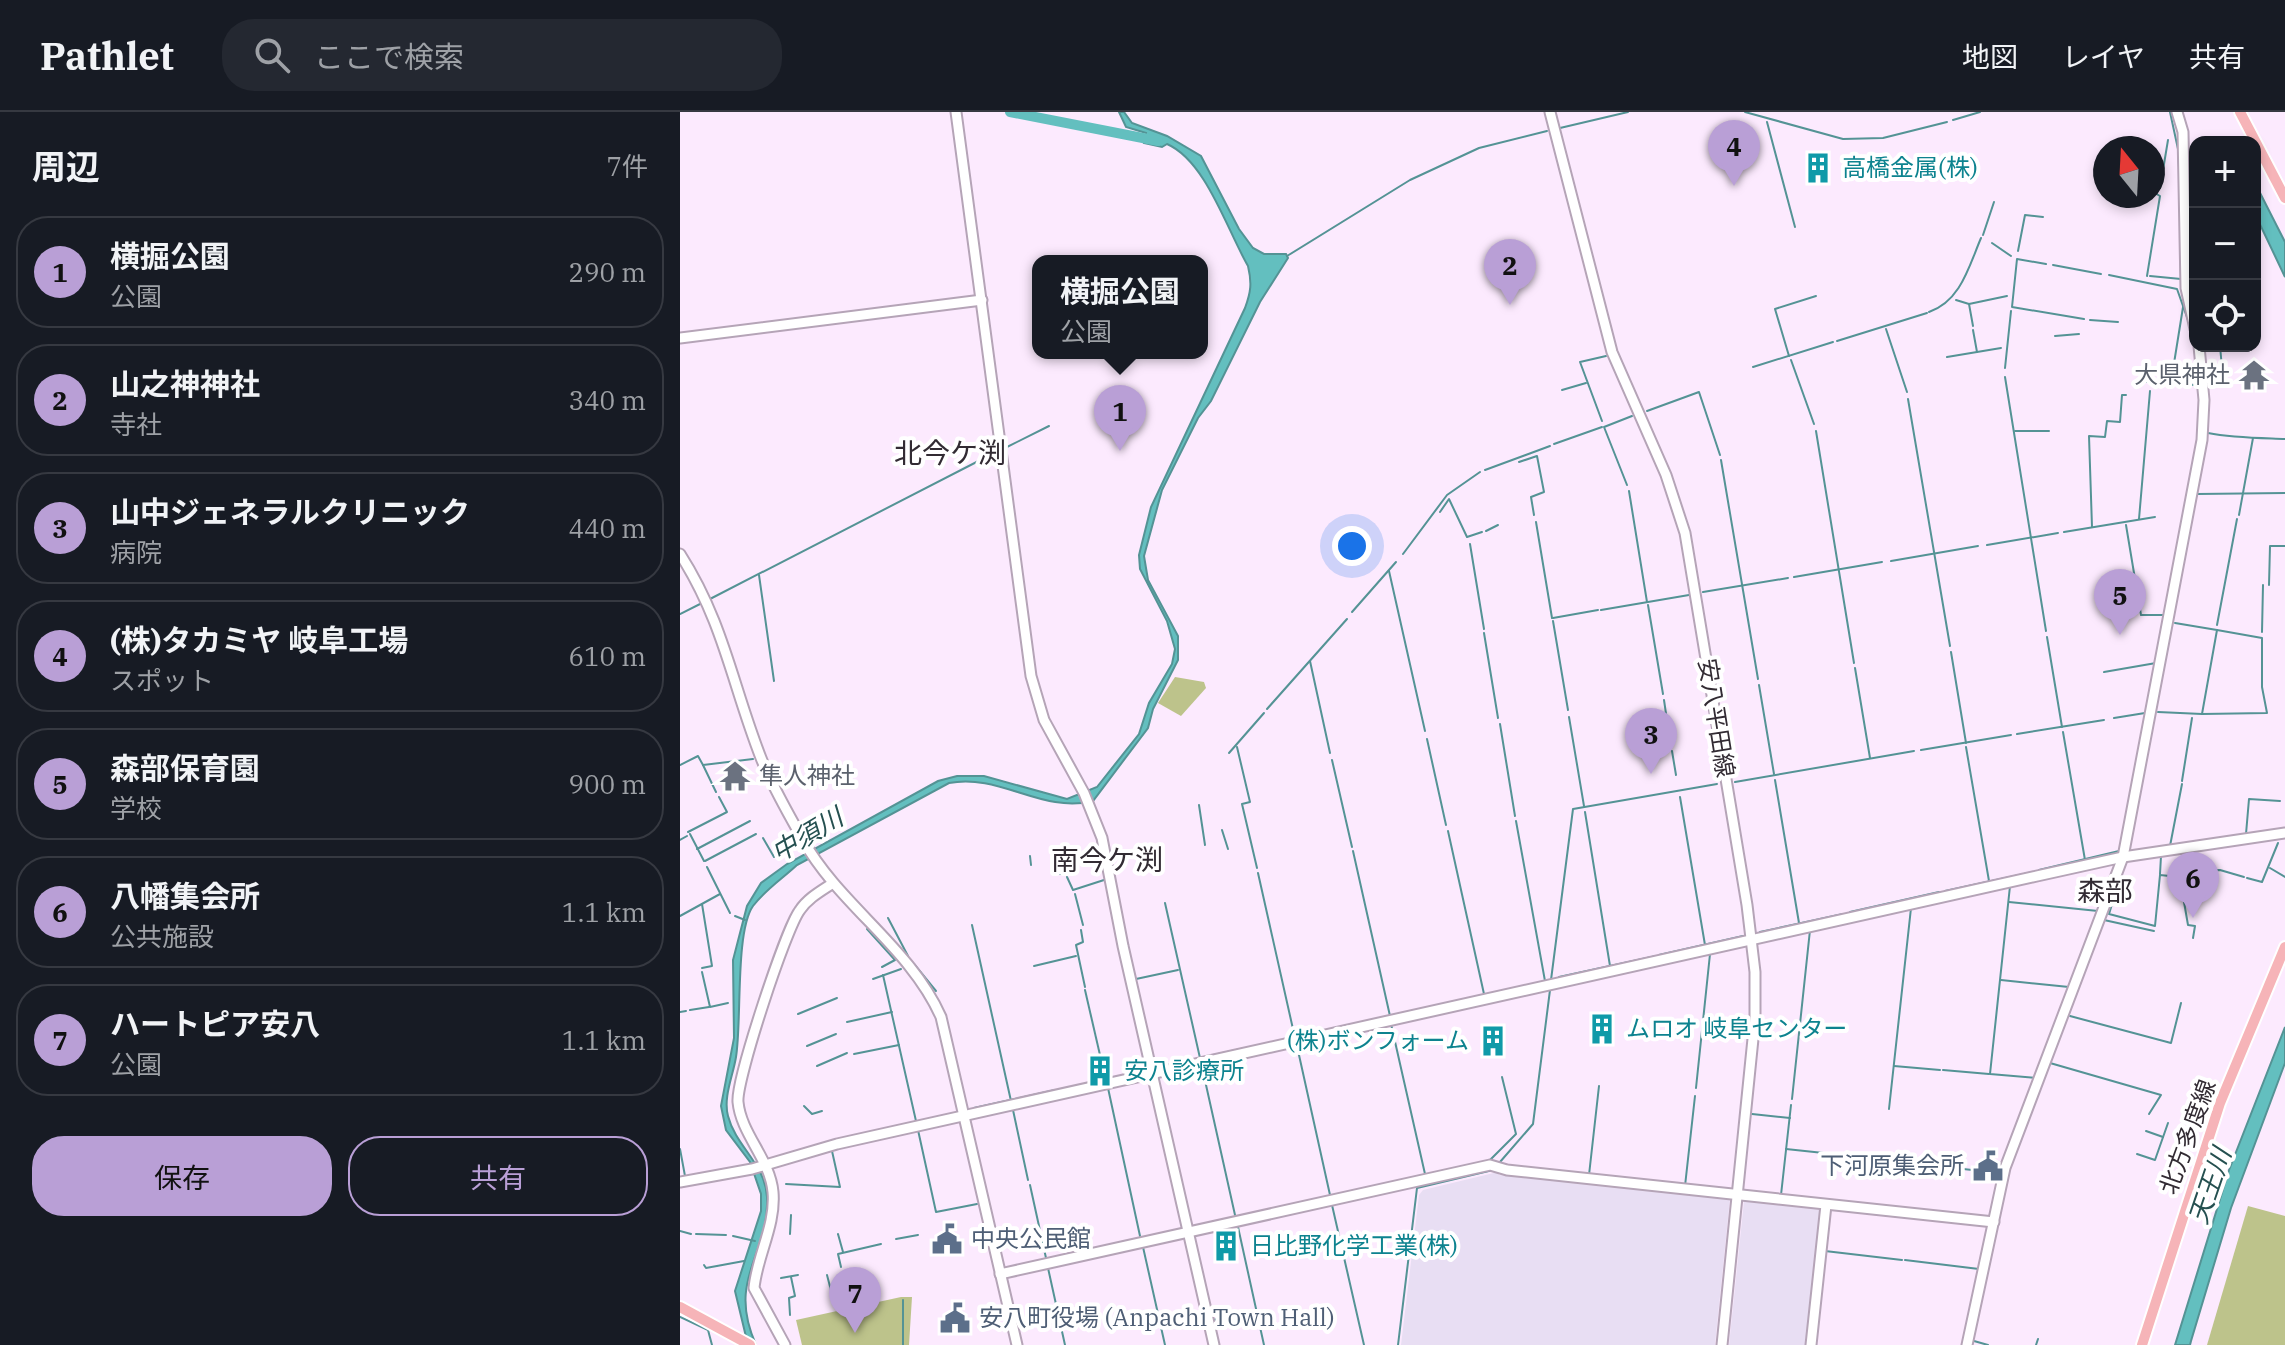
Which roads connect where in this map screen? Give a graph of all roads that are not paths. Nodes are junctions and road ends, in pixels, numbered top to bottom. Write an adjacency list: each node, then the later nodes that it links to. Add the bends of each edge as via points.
1 (956, 112): 6 (street)
2 (1550, 112): 14 (street, 安八平田線, via 1612,352 1666,475 1685,533)
3 (2177, 112): 7 (street, via 2183,132)
4 (2240, 112): 5 (main road)
5 (2285, 198)
6 (982, 300): 8 (street); 16 (street, via 1031,676 1044,720 1102,838)
7 (2189, 302)
8 (680, 338)
9 (2200, 352): 12 (street, via 2202,440)
10 (680, 554): 13 (street, via 708,600 759,755 808,848)
11 (2285, 833): 12 (street)
12 (2123, 857): 14 (street); 22 (street, via 2005,1168)
13 (833, 883): 17 (street, via 934,1001); 18 (street, via 810,898 792,924 740,1080 740,1113)
14 (1753, 939): 16 (street); 20 (street, 安八平田線, via 1755,1019)
15 (2285, 947): 33 (main road, 北方多度線, via 2220,1103)
16 (1154, 1073): 17 (street); 23 (street)
17 (965, 1115): 18 (street); 24 (street)
18 (765, 1165): 19 (street); 27 (street, via 773,1191 772,1215 754,1288)
19 (680, 1182)
20 (1737, 1195): 21 (street); 23 (street, via 1498,1166); 30 (street, 安八平田線)
21 (1826, 1205): 22 (street); 31 (street)
22 (1994, 1222): 32 (street)
23 (1189, 1232): 24 (street); 29 (street)
24 (1000, 1274): 28 (street)
25 (680, 1307): 26 (main road)
26 (745, 1342)
27 (785, 1345)
28 (1017, 1345)
29 (1214, 1345)
30 (1722, 1345)
31 (1811, 1345)
32 (1967, 1345)
33 (2142, 1345)

